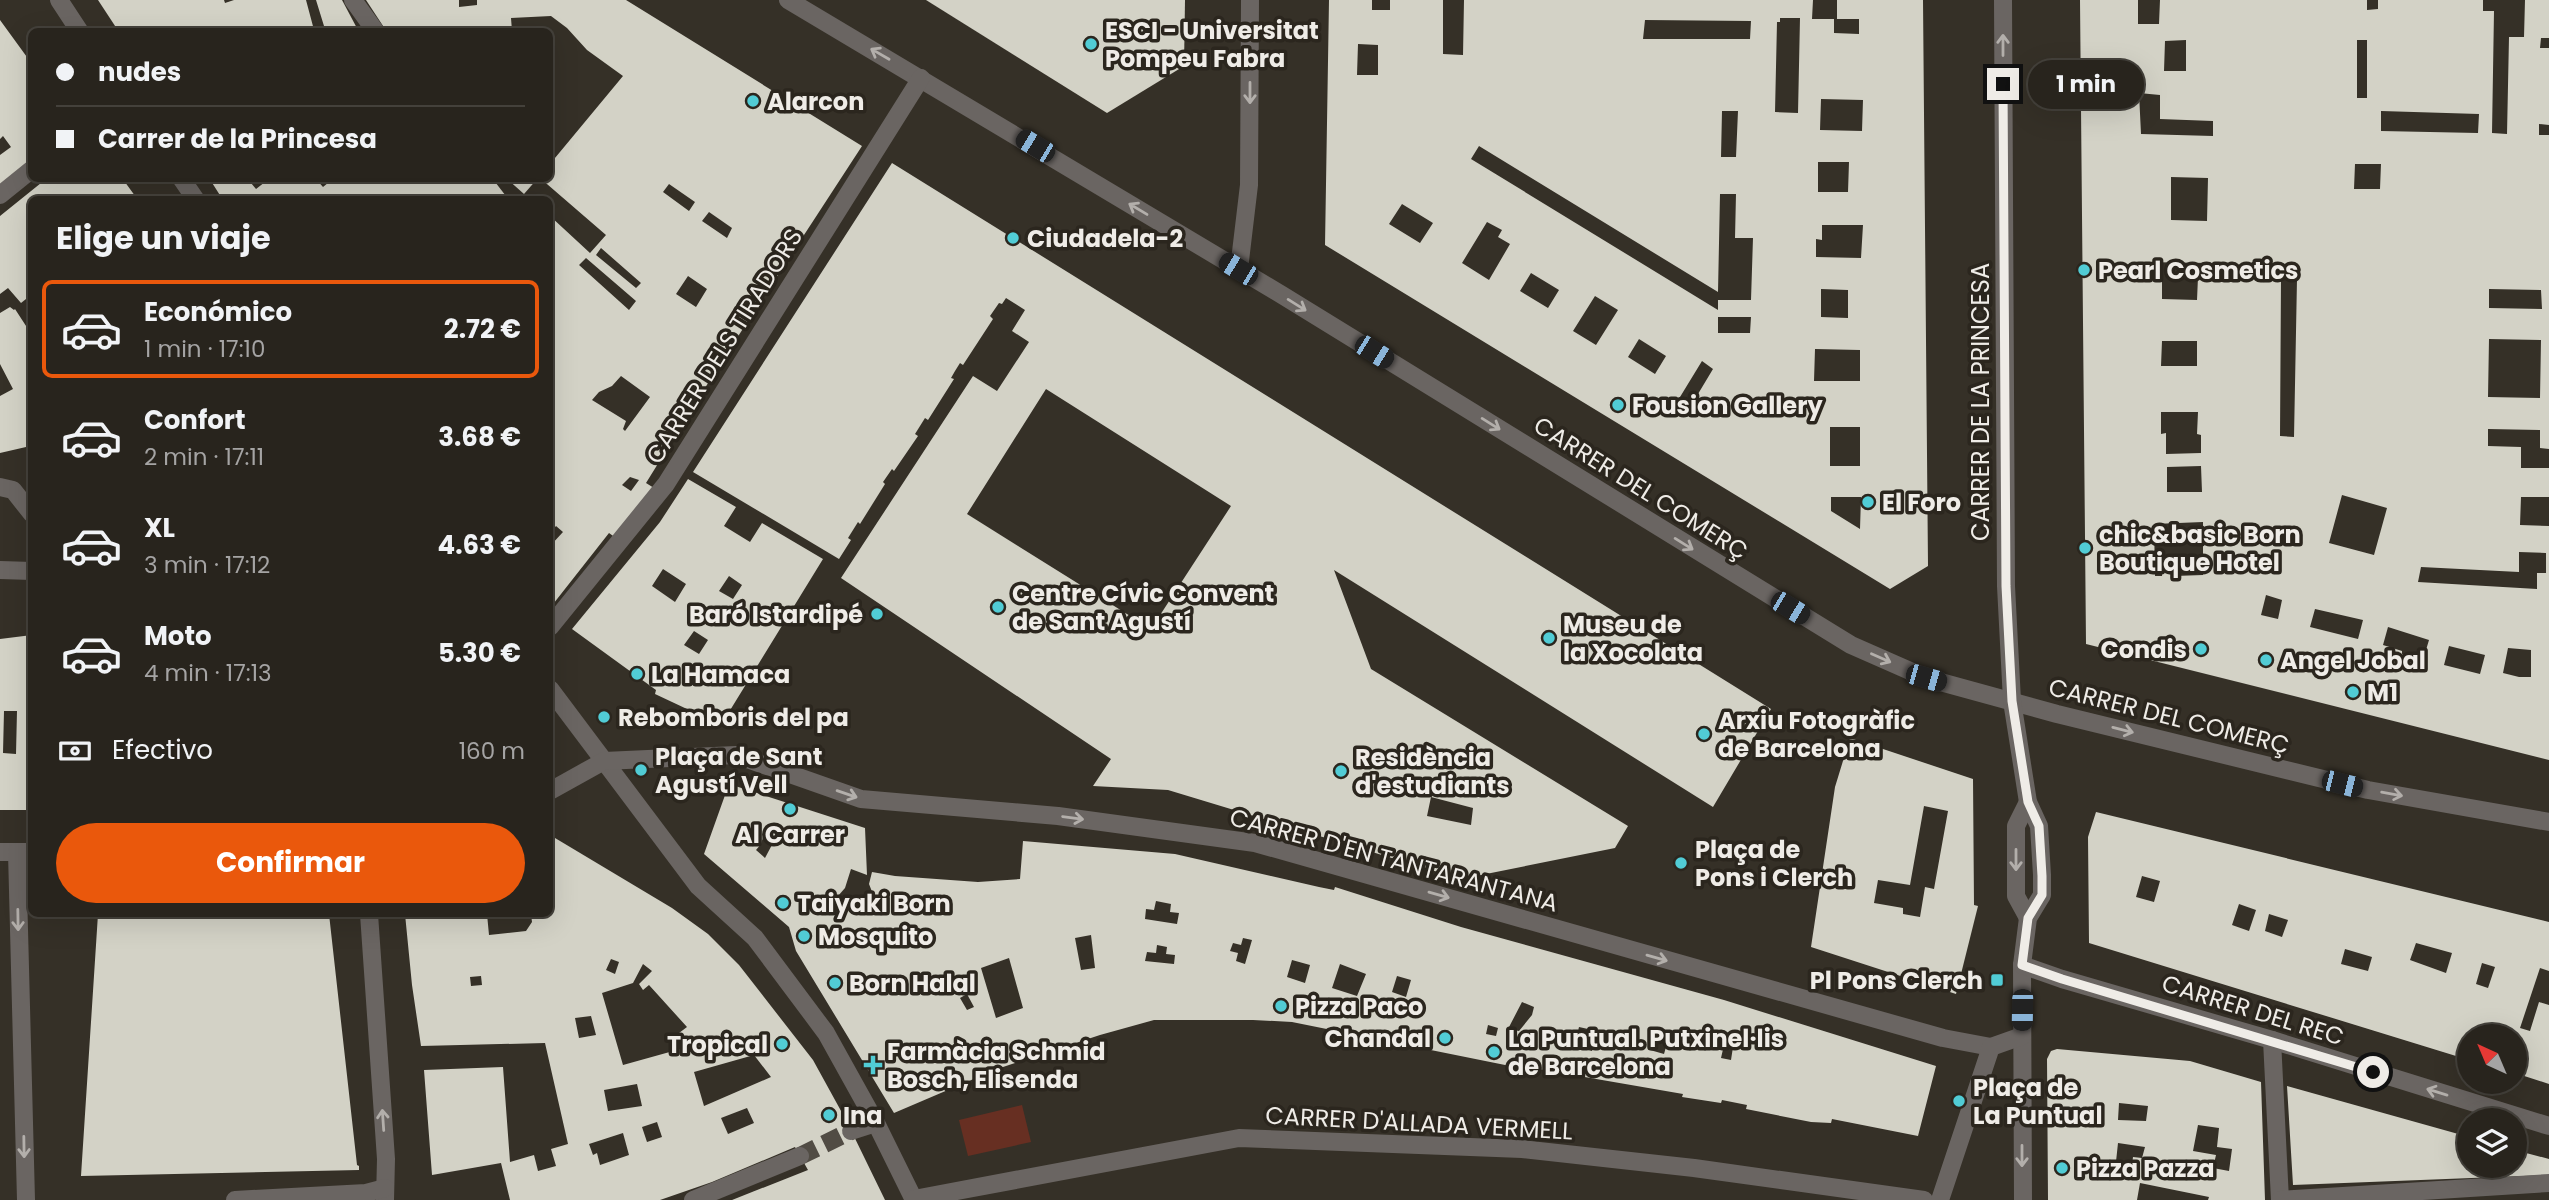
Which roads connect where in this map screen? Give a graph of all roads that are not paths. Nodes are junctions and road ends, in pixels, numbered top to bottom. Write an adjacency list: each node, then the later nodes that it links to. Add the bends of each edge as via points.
1 (59, 0): 6 (street)
2 (354, 0): 7 (street)
3 (788, 0): 8 (street, CARRER DEL COMERÇ, one-way to 3)
4 (1250, 0): 11 (street, one-way to 11, via 1249,185)
5 (2003, 0): 18 (street, CARRER DE LA PRINCESA, one-way to 5, via 2006,586)
6 (77, 28)
7 (373, 28)
8 (921, 78): 11 (street, CARRER DEL COMERÇ, one-way to 8); 16 (street, CARRER DELS TIRADORS, via 666,484)
9 (28, 172): 10 (street)
10 (0, 195)
11 (1238, 269): 18 (street, CARRER DEL COMERÇ, one-way to 18, via 1852,645 1926,678)
12 (0, 486): 13 (street, via 13,490)
13 (28, 509)
14 (0, 570): 15 (street)
15 (28, 571)
16 (553, 623)
17 (553, 693): 19 (street)
18 (2012, 701): 21 (street, CARRER DE LA PRINCESA); 22 (street, CARRER DEL COMERÇ, one-way to 22, via 2368,790)
19 (604, 761): 20 (street); 29 (street, CARRER D'EN TANTARANTANA, one-way to 29, via 736,755 861,799 1058,816 1255,843 1930,1035); 30 (street, via 698,886 755,938 826,1032)
20 (553, 789)
21 (2028, 802): 25 (street, CARRER DE LA PRINCESA, one-way to 25, via 2016,826 2016,896); 25 (street, CARRER DE LA PRINCESA, via 2039,826 2042,895)
22 (2549, 822)
23 (16, 852): 38 (street, one-way to 38)
24 (369, 917): 35 (street, one-way to 24)
25 (2028, 918): 26 (street, CARRER DE LA PRINCESA)
26 (2022, 965): 27 (street, CARRER DE LA PRINCESA); 28 (street, CARRER DEL REC)
27 (2022, 1036): 29 (street); 43 (street, CARRER DE LA PRINCESA, one-way to 43)
28 (2272, 1040): 31 (street, CARRER DEL REC, one-way to 28); 44 (street)
29 (1991, 1047): 42 (street)
30 (876, 1124): 32 (street); 37 (street)
31 (2549, 1126)
32 (851, 1131)
33 (800, 1156): 40 (street)
34 (2549, 1183): 36 (street)
35 (385, 1194): 39 (street)
36 (2397, 1197): 44 (street)
37 (914, 1199): 41 (street, CARRER D'ALLADA VERMELL, via 1239,1138 1522,1149)
38 (26, 1200)
39 (235, 1200)
40 (693, 1200)
41 (1924, 1200)
42 (1940, 1200)
43 (2023, 1200)
44 (2280, 1200)

